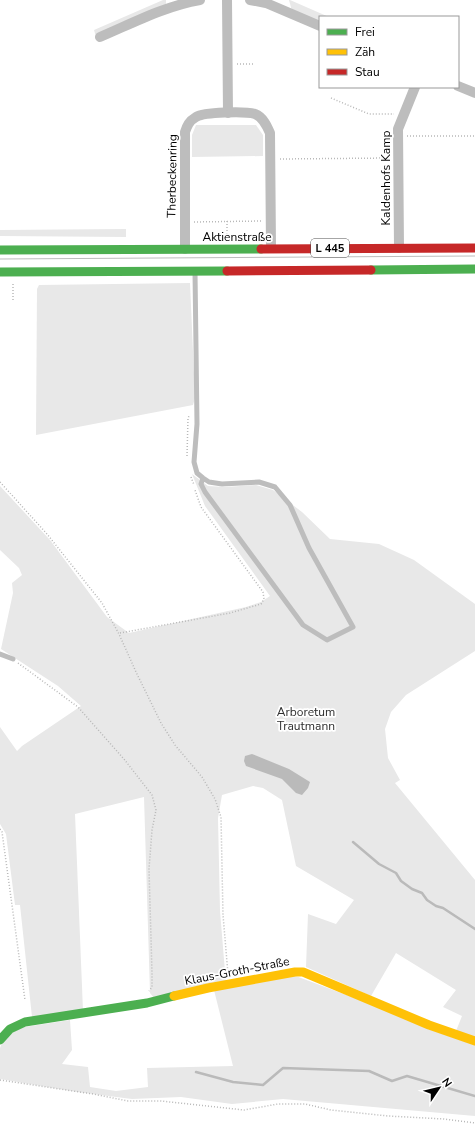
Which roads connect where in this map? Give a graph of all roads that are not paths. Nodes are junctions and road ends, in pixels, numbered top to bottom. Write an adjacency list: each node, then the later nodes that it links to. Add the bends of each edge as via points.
1 (200, 0): 5 (street, via 166,9)
2 (227, 0): 9 (street)
3 (250, 0): 4 (street, via 272,6)
4 (319, 26)
5 (100, 37)
6 (459, 86): 8 (street)
7 (415, 88): 11 (street, Kaldenhofs Kamp, via 398,129)
8 (475, 93)
9 (228, 113): 10 (street, Therbeckenring, via 255,114 262,118 270,133); 13 (street, Therbeckenring, via 205,113 195,117 185,132)
10 (271, 248): 11 (main road, Aktienstraße / L 445); 13 (main road, Aktienstraße / L 445)
11 (399, 248): 12 (main road, Aktienstraße / L 445)
12 (475, 248)
13 (185, 249): 14 (main road, Aktienstraße / L 445)
14 (0, 250)
15 (475, 269): 16 (main road, L 445)
16 (195, 271): 17 (main road, L 445); 18 (lane, via 194,462 197,473)
17 (0, 272)
18 (203, 478): 18 (lane, via 208,482 222,484 259,482 275,487 290,504 309,548 353,627 327,640 303,625 205,492 201,484)
19 (0, 654): 20 (lane)
20 (13, 659)
21 (0, 1040): 22 (main road, Klaus-Groth-Straße, via 10,1029 25,1022 147,1003 208,988 303,972 429,1025)
22 (475, 1041)

